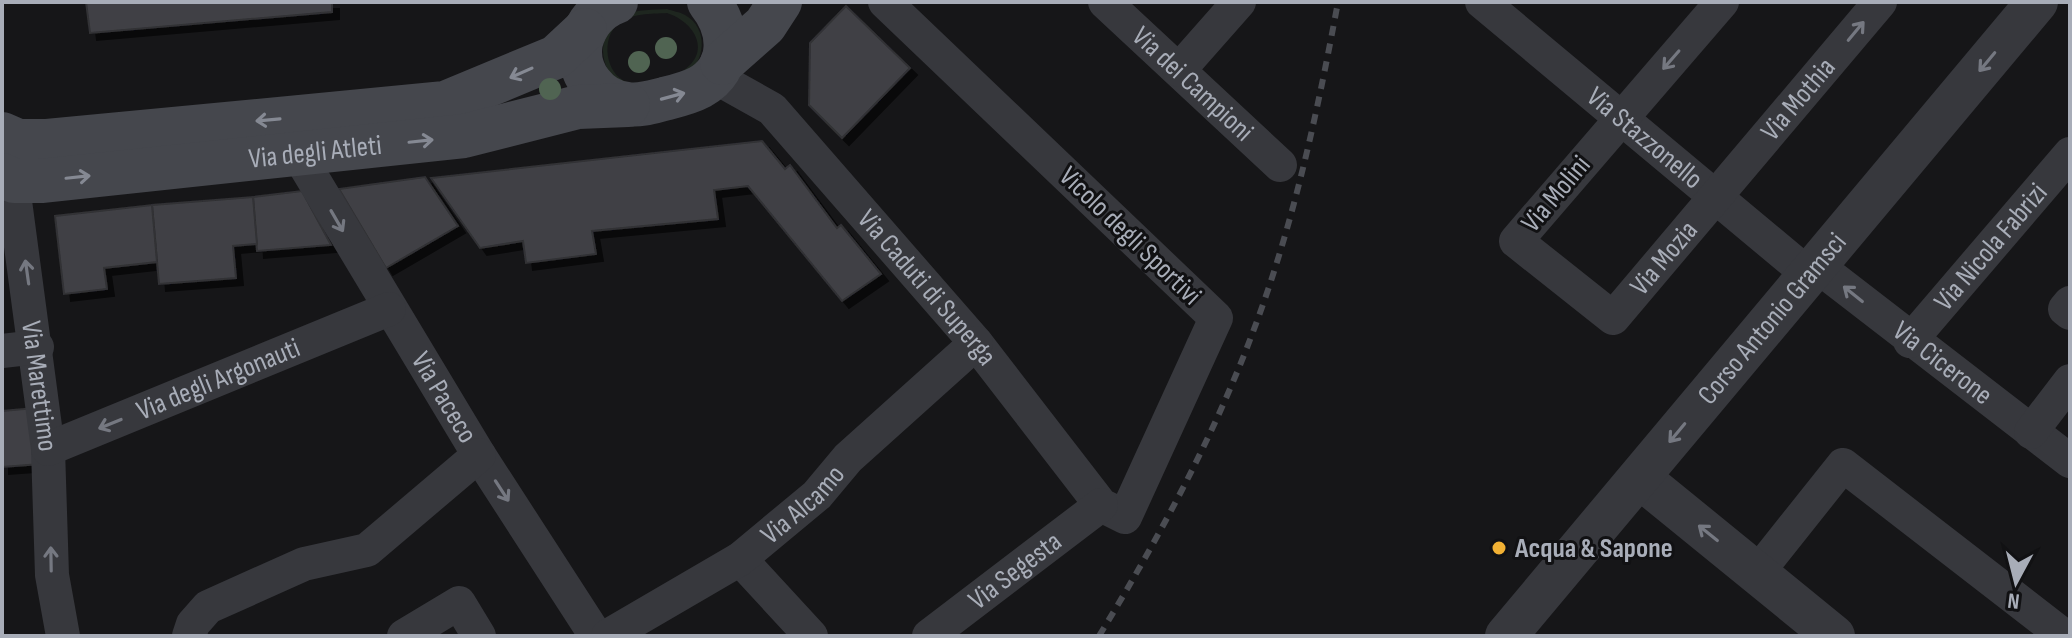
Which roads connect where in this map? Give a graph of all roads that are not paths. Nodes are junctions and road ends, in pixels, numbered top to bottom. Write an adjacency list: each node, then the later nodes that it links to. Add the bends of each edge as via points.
1 (712, 2): 2 (main road); 12 (main road, via 726,31)
2 (752, 2)
3 (780, 2): 12 (main road, Via degli Atleti, via 765,25)
4 (885, 2): 36 (street, Vicolo degli Sportivi, via 1216,318)
5 (1107, 2): 13 (street, Via dei Campioni)
6 (1239, 2): 13 (street)
7 (1482, 2): 15 (street, Via Stazzonello)
8 (1722, 2): 15 (street, Via Molini, one-way to 15)
9 (1880, 2): 20 (street, Via Mothia, one-way to 9)
10 (2037, 2): 21 (street, Corso Antonio Gramsci, one-way to 21)
11 (597, 13): 14 (main road, via 580,46 581,62 598,91); 18 (main road, Via degli Atleti, one-way to 18, via 556,57 445,103 18,141)
12 (718, 70): 14 (main road, Via degli Atleti, one-way to 12, via 701,87); 27 (street, Via Caduti di Superga, via 772,109)
13 (1179, 70): 19 (street, Via dei Campioni)
14 (628, 105): 16 (main road, Via degli Atleti, one-way to 14, via 464,136 578,107)
15 (1620, 118): 20 (street, Via Stazzonello); 25 (street, Via Molini, via 1516,241)
16 (298, 154): 18 (main road, Via degli Atleti, one-way to 16, via 41,181); 23 (street, Via Paceco, one-way to 23)
17 (2070, 154): 26 (street, Via Nicola Fabrizi)
18 (5, 157): 28 (street, Via Marettimo, one-way to 18)
19 (1280, 165)
20 (1715, 197): 21 (street, Via Stazzonello); 25 (street, Via Mozia)
21 (1812, 269): 26 (street, Via Cicerone, one-way to 21); 35 (street, Corso Antonio Gramsci, one-way to 35)
22 (2070, 303): 24 (street, via 2065,309)
23 (389, 309): 32 (street, Via degli Argonauti, one-way to 32); 33 (street, Via Paceco)
24 (2070, 313)
25 (1613, 318)
26 (1910, 341): 31 (street, Via Cicerone)
27 (976, 343): 36 (street, Via Caduti di Superga); 37 (street, Via Alcamo, via 848,458 817,495)
28 (37, 347): 29 (street); 32 (street, Via Marettimo)
29 (2, 351)
30 (2070, 381): 31 (street)
31 (2031, 432): 34 (street, Via Cicerone)
32 (48, 449): 39 (street, Via Marettimo, one-way to 32, via 52,575)
33 (479, 455): 40 (street, via 367,550 304,564 208,607); 43 (street, Via Paceco, one-way to 43)
34 (2070, 461)
35 (1640, 478): 38 (street, one-way to 35); 47 (street, Corso Antonio Gramsci)
36 (1113, 511): 46 (street, Via Segesta)
37 (740, 559): 44 (street, Via Alcamo); 45 (street)
38 (1757, 573): 48 (street); 49 (street, via 1843,465)
39 (63, 636)
40 (189, 636)
41 (404, 636): 42 (street, via 459,603)
42 (479, 636)
43 (596, 636)
44 (608, 636)
45 (811, 636)
46 (929, 636)
47 (1506, 636)
48 (1834, 636)
49 (2064, 636)

